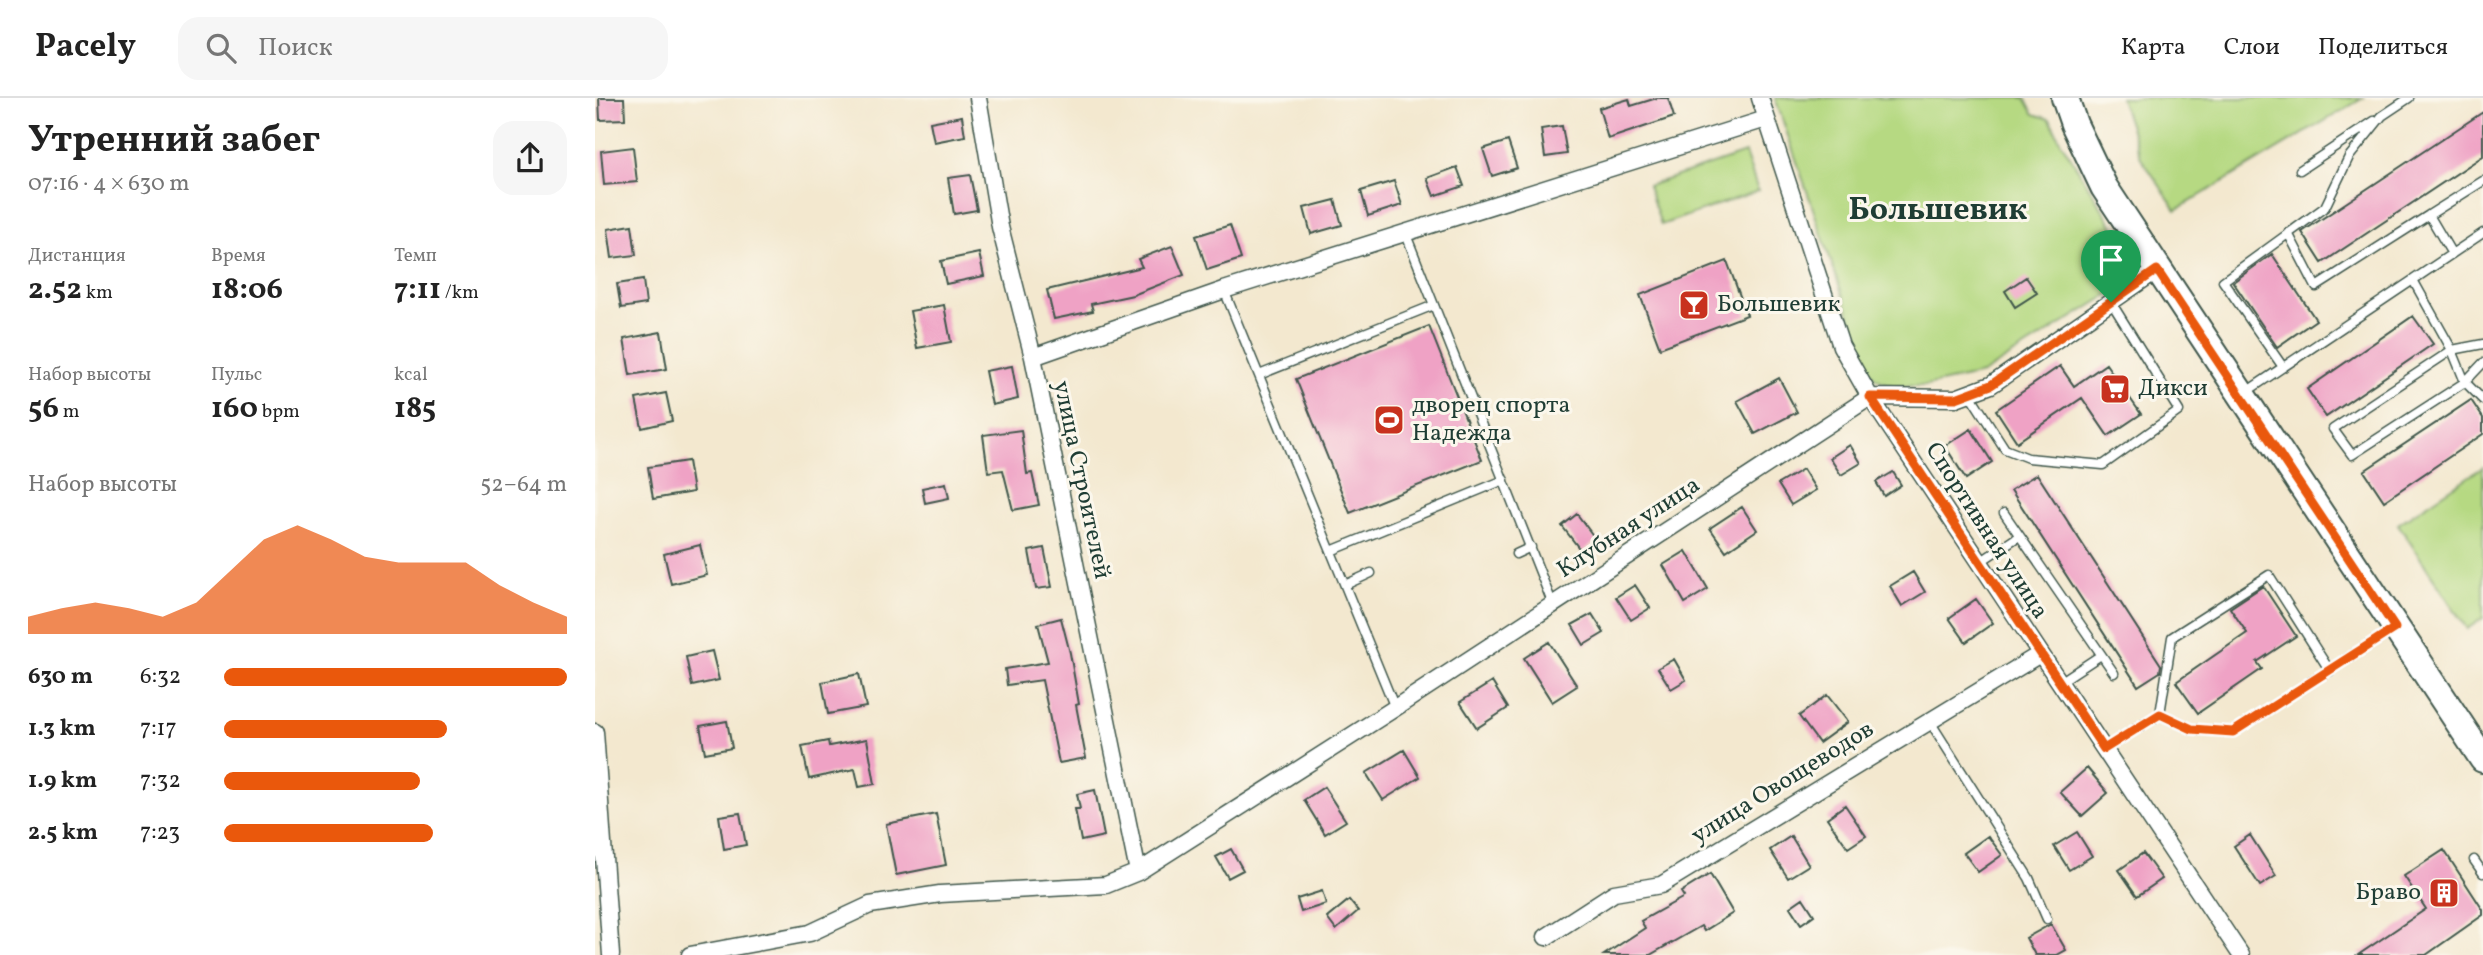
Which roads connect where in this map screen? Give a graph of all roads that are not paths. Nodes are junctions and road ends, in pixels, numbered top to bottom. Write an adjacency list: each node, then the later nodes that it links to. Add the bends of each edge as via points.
1 (978, 98): 21 (street, улица Строителей, via 1000,227)
2 (1760, 98): 6 (street, Спортивная улица)
3 (2065, 98): 14 (main road, via 2104,187)
4 (2409, 98): 5 (lane)
5 (2382, 116): 7 (lane); 11 (lane, via 2349,157 2325,207)
6 (1766, 118): 10 (street); 28 (street, Спортивная улица, via 1841,346)
7 (2300, 170)
8 (2483, 181): 9 (lane)
9 (2429, 215): 11 (lane, via 2316,287); 13 (lane)
10 (1405, 232): 16 (street); 18 (lane)
11 (2288, 233): 23 (lane, via 2223,281)
12 (2483, 233): 13 (lane)
13 (2452, 254): 15 (lane)
14 (2157, 270): 17 (street); 27 (main road)
15 (2413, 280): 20 (lane); 23 (lane)
16 (1224, 290): 21 (street); 24 (lane)
17 (2111, 302): 26 (street, via 1991,385); 26 (lane, via 2179,411 2103,464 2028,458 2005,449)
18 (1434, 305): 24 (lane); 30 (lane)
19 (2483, 344): 20 (lane)
20 (2452, 351): 25 (lane); 25 (lane, via 2333,429 2352,454)
21 (1033, 356): 53 (street, улица Строителей)
22 (2483, 363): 25 (lane)
23 (2283, 367): 27 (lane)
24 (1259, 375): 34 (lane)
25 (2465, 382): 29 (lane)
26 (1969, 393): 28 (street, via 1956,398)
27 (2240, 396): 40 (main road)
28 (1870, 397): 36 (street, Спортивная улица); 39 (street, Клубная улица)
29 (2483, 400)
30 (1504, 480): 33 (lane); 34 (lane)
31 (2004, 513): 32 (lane)
32 (2019, 536): 36 (lane); 42 (lane)
33 (1531, 547): 35 (lane); 39 (lane)
34 (1331, 551): 38 (lane)
35 (1516, 554)
36 (1980, 562): 41 (street, Спортивная улица)
37 (1371, 573): 38 (lane)
38 (1345, 585): 46 (lane)
39 (1553, 605): 46 (street, Клубная улица)
40 (2395, 628): 43 (lane); 51 (main road, via 2471,732)
41 (2040, 654): 45 (street, Спортивная улица); 48 (street, улица Овощеводов)
42 (2101, 655): 44 (lane); 45 (lane)
43 (2330, 671): 47 (lane, via 2233,732 2192,729); 47 (lane, via 2269,575 2172,637)
44 (2114, 673)
45 (2059, 682): 50 (street, Спортивная улица)
46 (1395, 708): 53 (street, Клубная улица)
47 (2160, 714): 50 (lane)
48 (1929, 720): 55 (lane, via 2029,878); 56 (street, улица Овощеводов, via 1661,885 1614,893)
49 (595, 732): 57 (street)
50 (2104, 749): 59 (street, Спортивная улица)
51 (2483, 759)
52 (2474, 860): 54 (lane)
53 (1138, 872): 58 (street, Клубная улица, via 1106,885 940,894 870,905 810,933)
54 (2483, 873)
55 (2047, 919)
56 (1546, 937)
57 (611, 955)
58 (690, 955)
59 (2241, 955)

